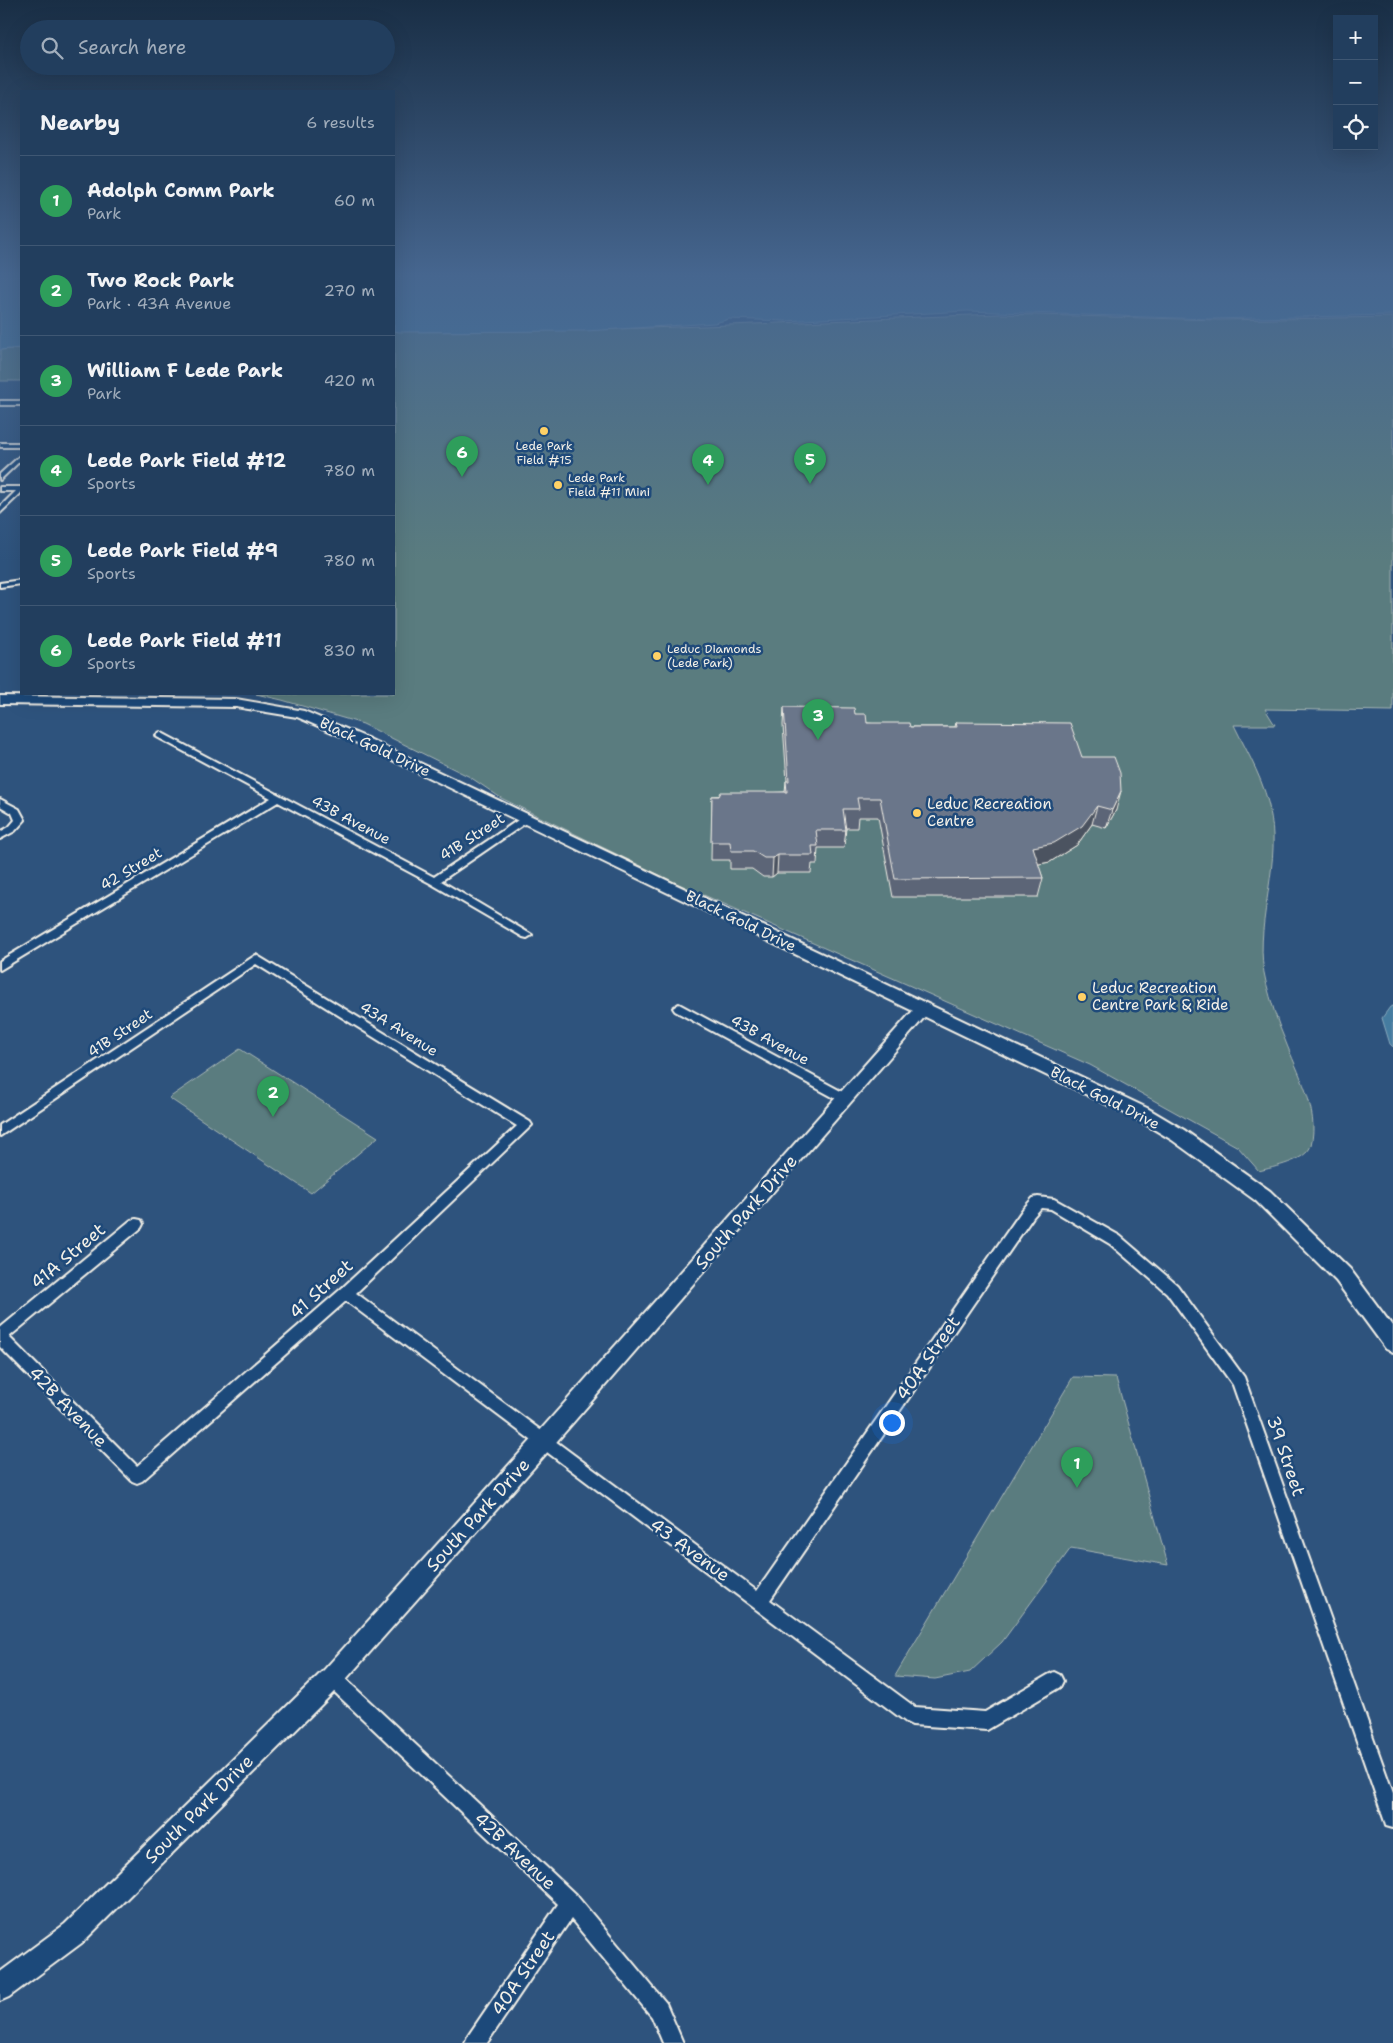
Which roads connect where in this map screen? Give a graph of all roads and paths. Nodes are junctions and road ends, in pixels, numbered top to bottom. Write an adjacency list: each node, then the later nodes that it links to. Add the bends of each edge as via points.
1 (0, 403): 2 (street)
2 (20, 403)
3 (0, 445): 4 (street)
4 (20, 446)
5 (20, 458): 6 (street)
6 (0, 478)
7 (0, 489): 8 (street)
8 (20, 489)
9 (20, 490): 10 (street)
10 (0, 511)
11 (20, 582): 12 (street)
12 (0, 585)
13 (0, 700): 17 (main road, Black Gold Drive, via 213,702 300,714)
14 (160, 735): 15 (street, 43B Avenue)
15 (278, 798): 19 (street, 43B Avenue); 22 (street, 42 Street)
16 (0, 802): 18 (street, via 16,811 20,820)
17 (528, 818): 19 (street, 41B Street); 24 (main road, Black Gold Drive)
18 (0, 836)
19 (434, 881): 20 (street, 43B Avenue)
20 (527, 934)
21 (256, 959): 26 (street, 43A Avenue); 27 (street, 41B Street)
22 (0, 966)
23 (679, 1008): 25 (street, 43B Avenue)
24 (923, 1009): 25 (street, South Park Drive); 32 (main road, Black Gold Drive, via 1141,1113 1218,1162 1263,1196 1336,1268)
25 (846, 1099): 33 (street, South Park Drive)
26 (526, 1125): 30 (street, 41 Street)
27 (0, 1131)
28 (1028, 1213): 35 (street, 40A Street); 38 (street, 39 Street, via 1038,1202 1054,1204 1115,1240 1172,1289 1240,1382)
29 (136, 1224): 31 (street, 41A Street)
30 (346, 1293): 33 (street, 43 Avenue); 34 (street, 41 Street)
31 (0, 1337): 34 (street, 42B Avenue)
32 (1393, 1343)
33 (544, 1441): 35 (street, 43 Avenue); 36 (street, South Park Drive)
34 (136, 1476)
35 (760, 1602): 37 (street, 43 Avenue, via 912,1716 986,1721)
36 (332, 1678): 39 (street, 42B Avenue); 40 (street, South Park Drive, via 74,1933)
37 (1054, 1682)
38 (1393, 1819)
39 (570, 1903): 41 (street, 40A Street); 42 (street, 42B Avenue, via 659,2010)
40 (0, 1988)
41 (475, 2043)
42 (673, 2043)

